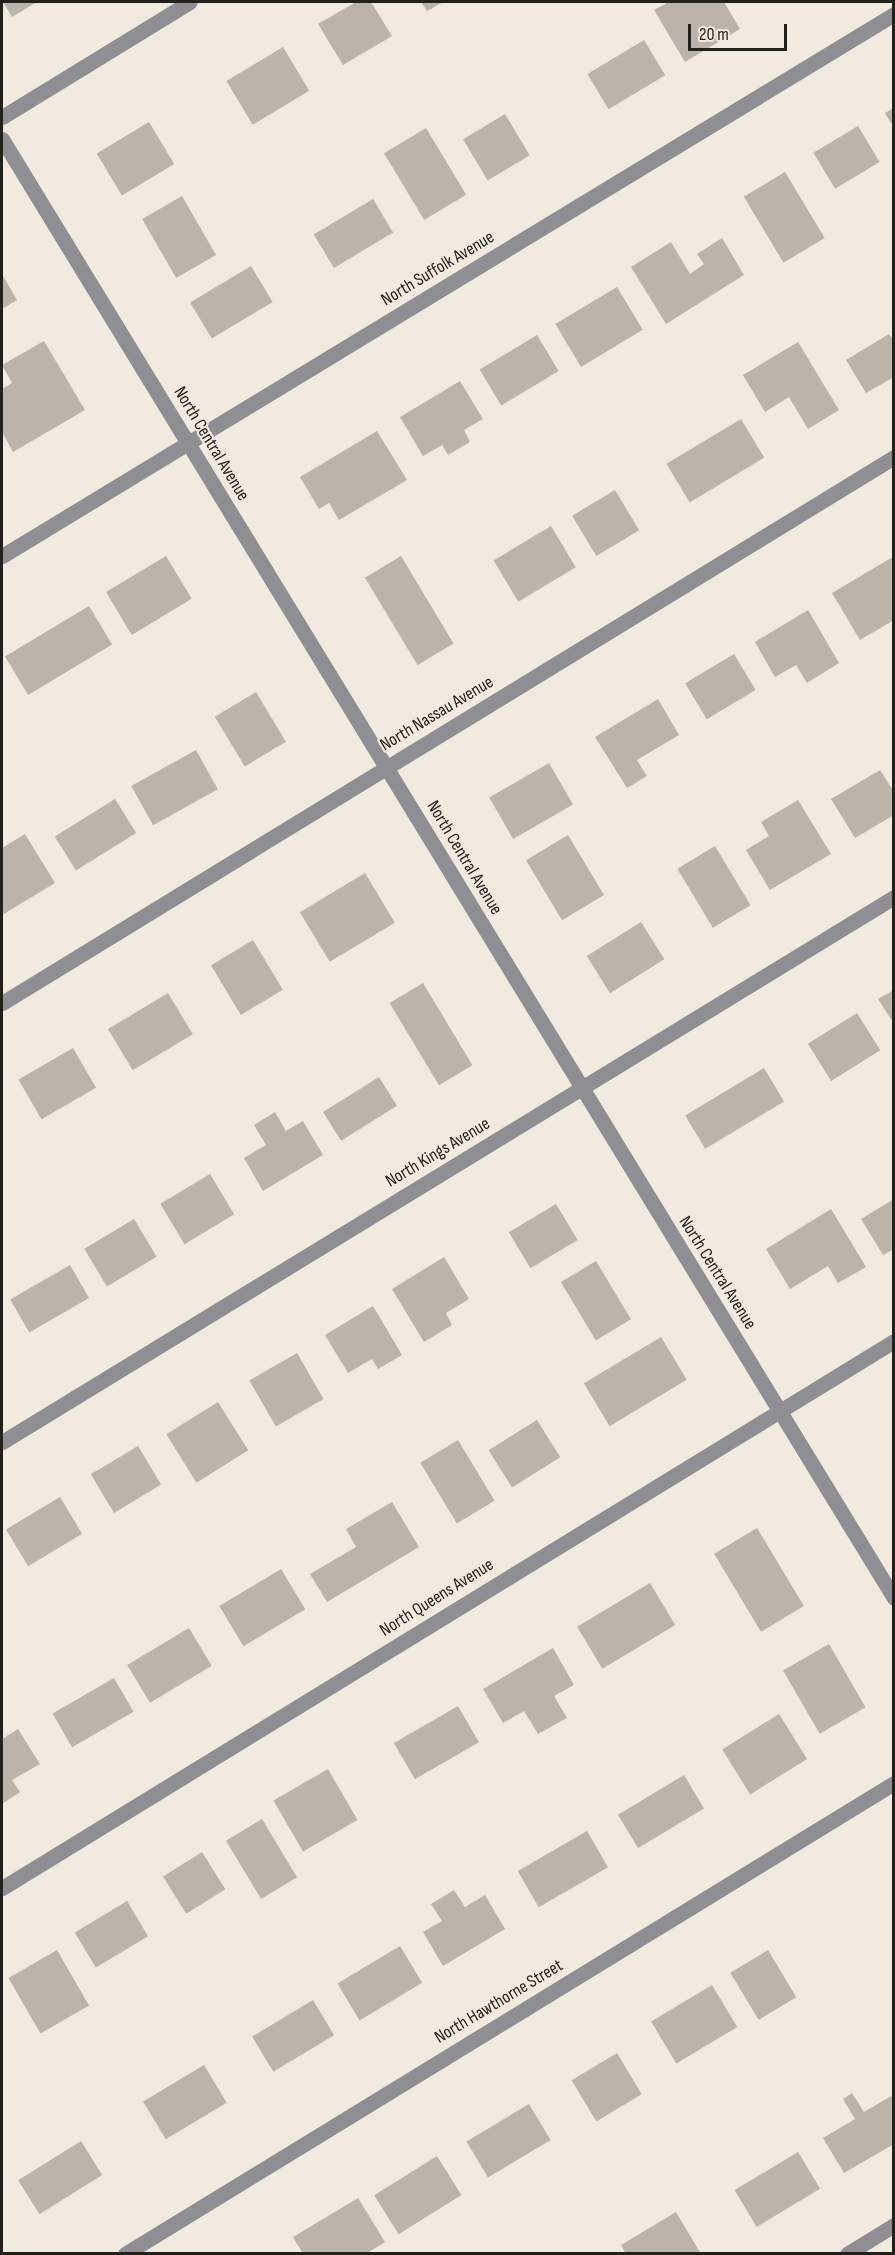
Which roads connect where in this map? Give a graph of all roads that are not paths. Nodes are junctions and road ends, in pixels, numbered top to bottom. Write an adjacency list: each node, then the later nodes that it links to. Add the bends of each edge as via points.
1 (190, 2): 3 (street)
2 (894, 14): 5 (street, North Suffolk Avenue)
3 (2, 117)
4 (2, 139): 5 (street, North Central Avenue)
5 (188, 444): 7 (street, North Suffolk Avenue); 8 (street, North Central Avenue)
6 (894, 457): 8 (street, North Nassau Avenue)
7 (2, 556)
8 (386, 768): 10 (street, North Nassau Avenue); 11 (street, North Central Avenue)
9 (894, 897): 11 (street, North Kings Avenue)
10 (2, 1003)
11 (581, 1088): 13 (street, North Central Avenue); 14 (street, North Kings Avenue)
12 (894, 1341): 13 (street, North Queens Avenue)
13 (779, 1411): 15 (street, North Central Avenue); 17 (street, North Queens Avenue)
14 (2, 1442)
15 (894, 1598)
16 (894, 1784): 19 (street, North Hawthorne Street)
17 (2, 1888)
18 (894, 2225): 20 (street)
19 (125, 2253)
20 (847, 2253)

